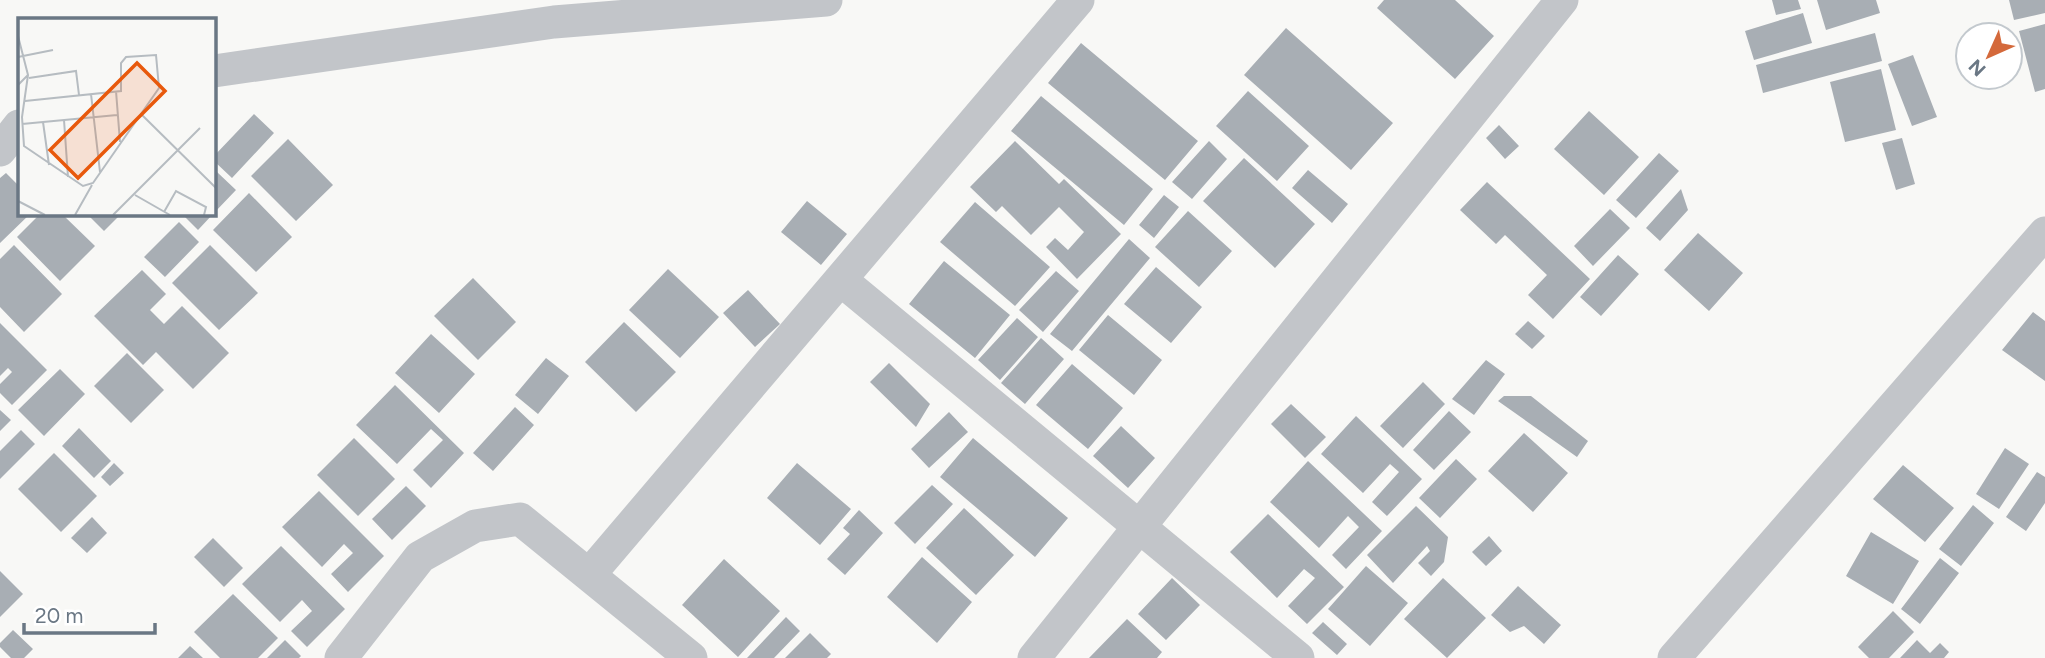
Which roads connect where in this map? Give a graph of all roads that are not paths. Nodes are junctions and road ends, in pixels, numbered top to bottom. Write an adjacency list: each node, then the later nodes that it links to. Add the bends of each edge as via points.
1 (827, 0): 4 (street)
2 (1078, 0): 9 (street)
3 (1562, 0): 10 (street)
4 (554, 11): 5 (street)
5 (215, 71)
6 (18, 127): 7 (street)
7 (0, 150)
8 (2045, 233): 16 (street)
9 (841, 280): 10 (street); 11 (street)
10 (1139, 527): 14 (street); 15 (street)
11 (589, 575): 12 (street, via 520,519 475,526 420,557); 13 (street)
12 (341, 658)
13 (691, 658)
14 (1034, 658)
15 (1298, 658)
16 (1674, 658)

